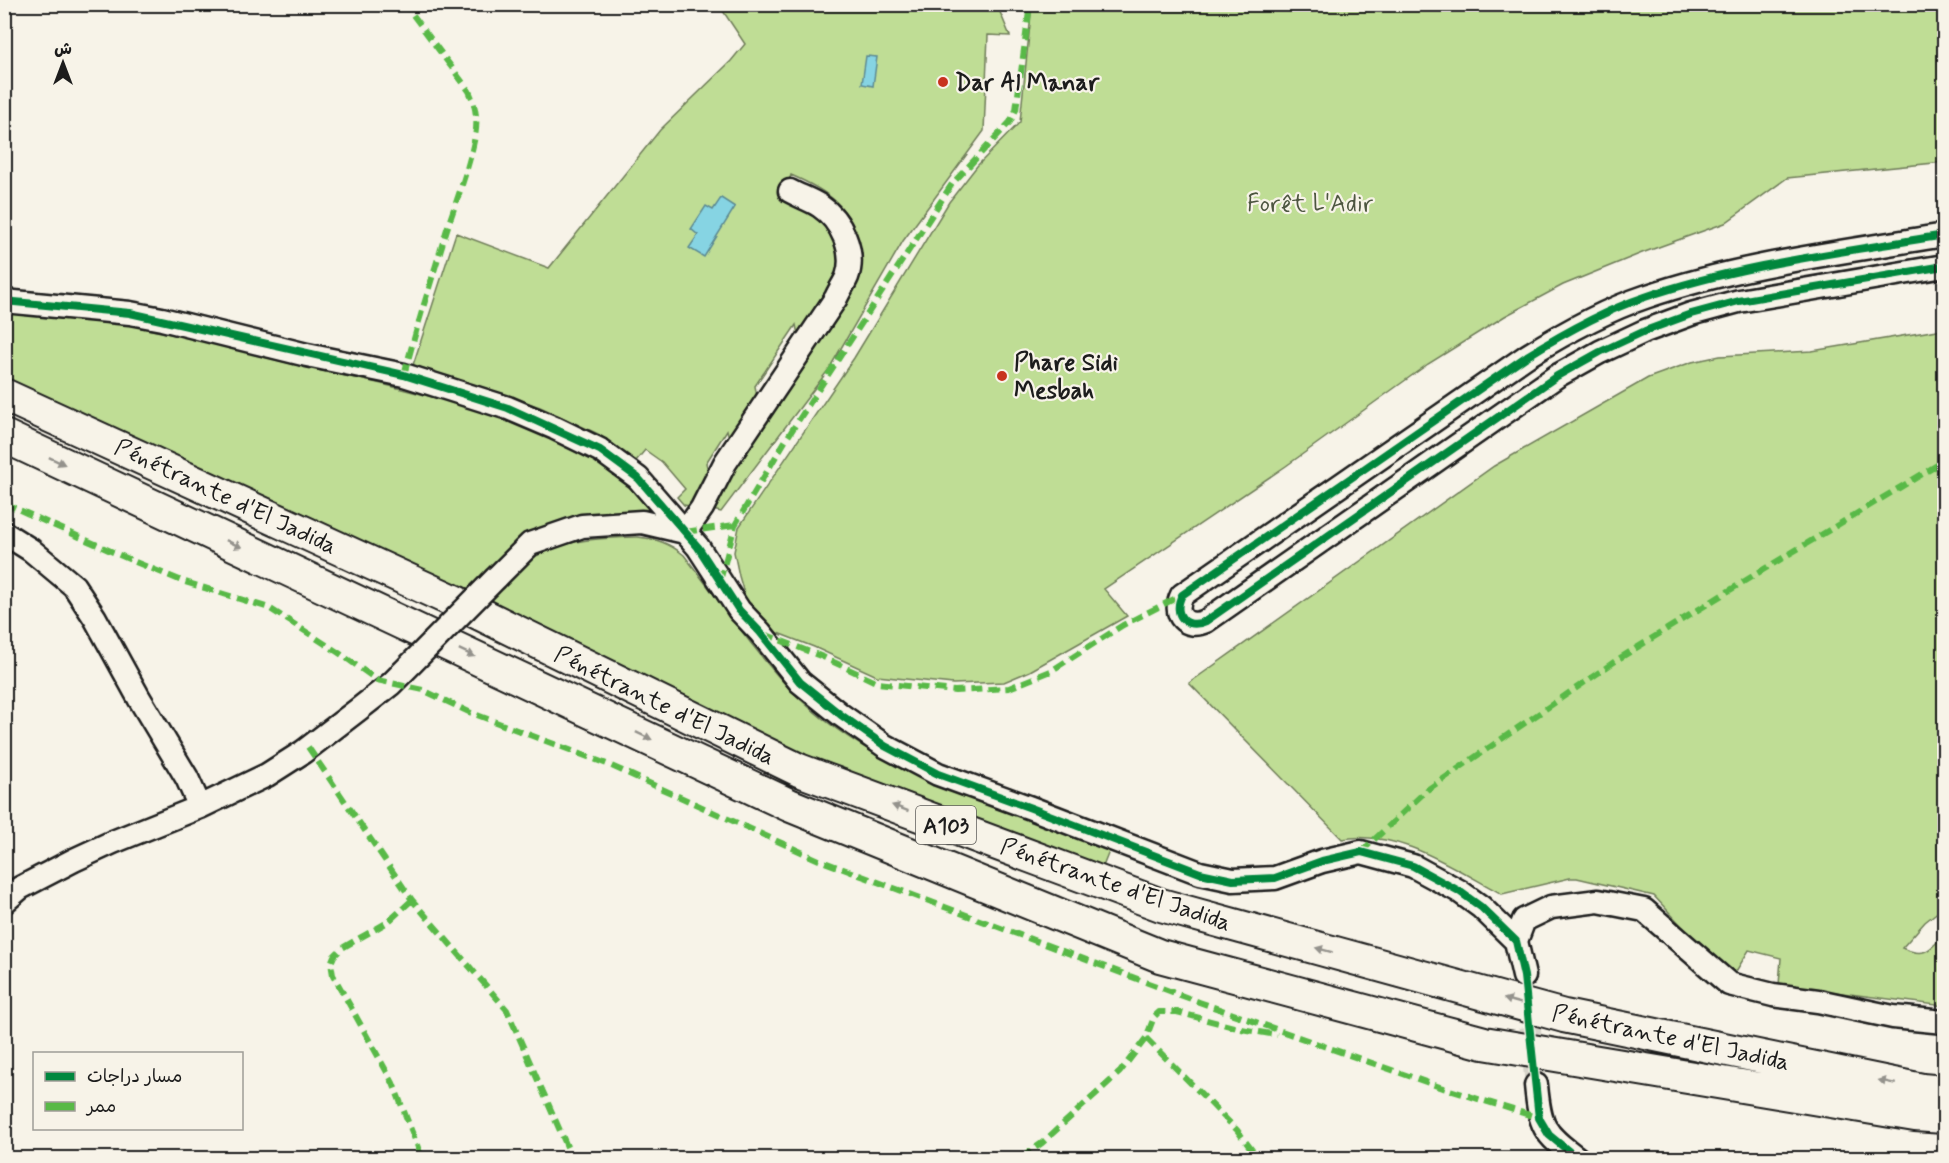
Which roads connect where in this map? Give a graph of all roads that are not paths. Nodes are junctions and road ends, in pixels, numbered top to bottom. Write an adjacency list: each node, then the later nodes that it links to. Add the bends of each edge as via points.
1 (790, 191): 8 (street, via 820,206 843,232 848,249 847,276)
2 (1944, 235): 3 (street, via 1734,273 1645,297 1604,313 1527,356 1182,595 1178,612 1190,624 1206,621 1557,376 1645,331 1739,301)
3 (1944, 266)
4 (4, 301): 8 (street, via 162,319 404,375 508,408 600,450 638,478)
5 (4, 395): 15 (highway, Pénétrante d'El Jadida / A103, one-way to 5, via 1564,1016 1161,905 798,770 456,602)
6 (4, 436): 16 (highway, Pénétrante d'El Jadida / A103, one-way to 16, via 789,805 1160,956 1485,1042)
7 (4, 532): 9 (street, via 74,586 187,778)
8 (685, 532): 9 (street, bridge, via 642,522 582,526 530,544 383,691 287,763); 11 (street, via 739,610 800,682 885,746 938,774 1200,873 1233,879 1275,878 1361,852 1413,866 1481,907)
9 (200, 807): 10 (street, via 74,860 20,888)
10 (4, 902)
11 (1516, 941): 12 (street); 13 (street, via 1524,920 1551,907 1598,901 1644,910 1729,984 1893,1017)
12 (1524, 976)
13 (1944, 1022)
14 (1536, 1085): 17 (street, via 1539,1118 1549,1135)
15 (1944, 1092)
16 (1944, 1117)
17 (1577, 1158)

